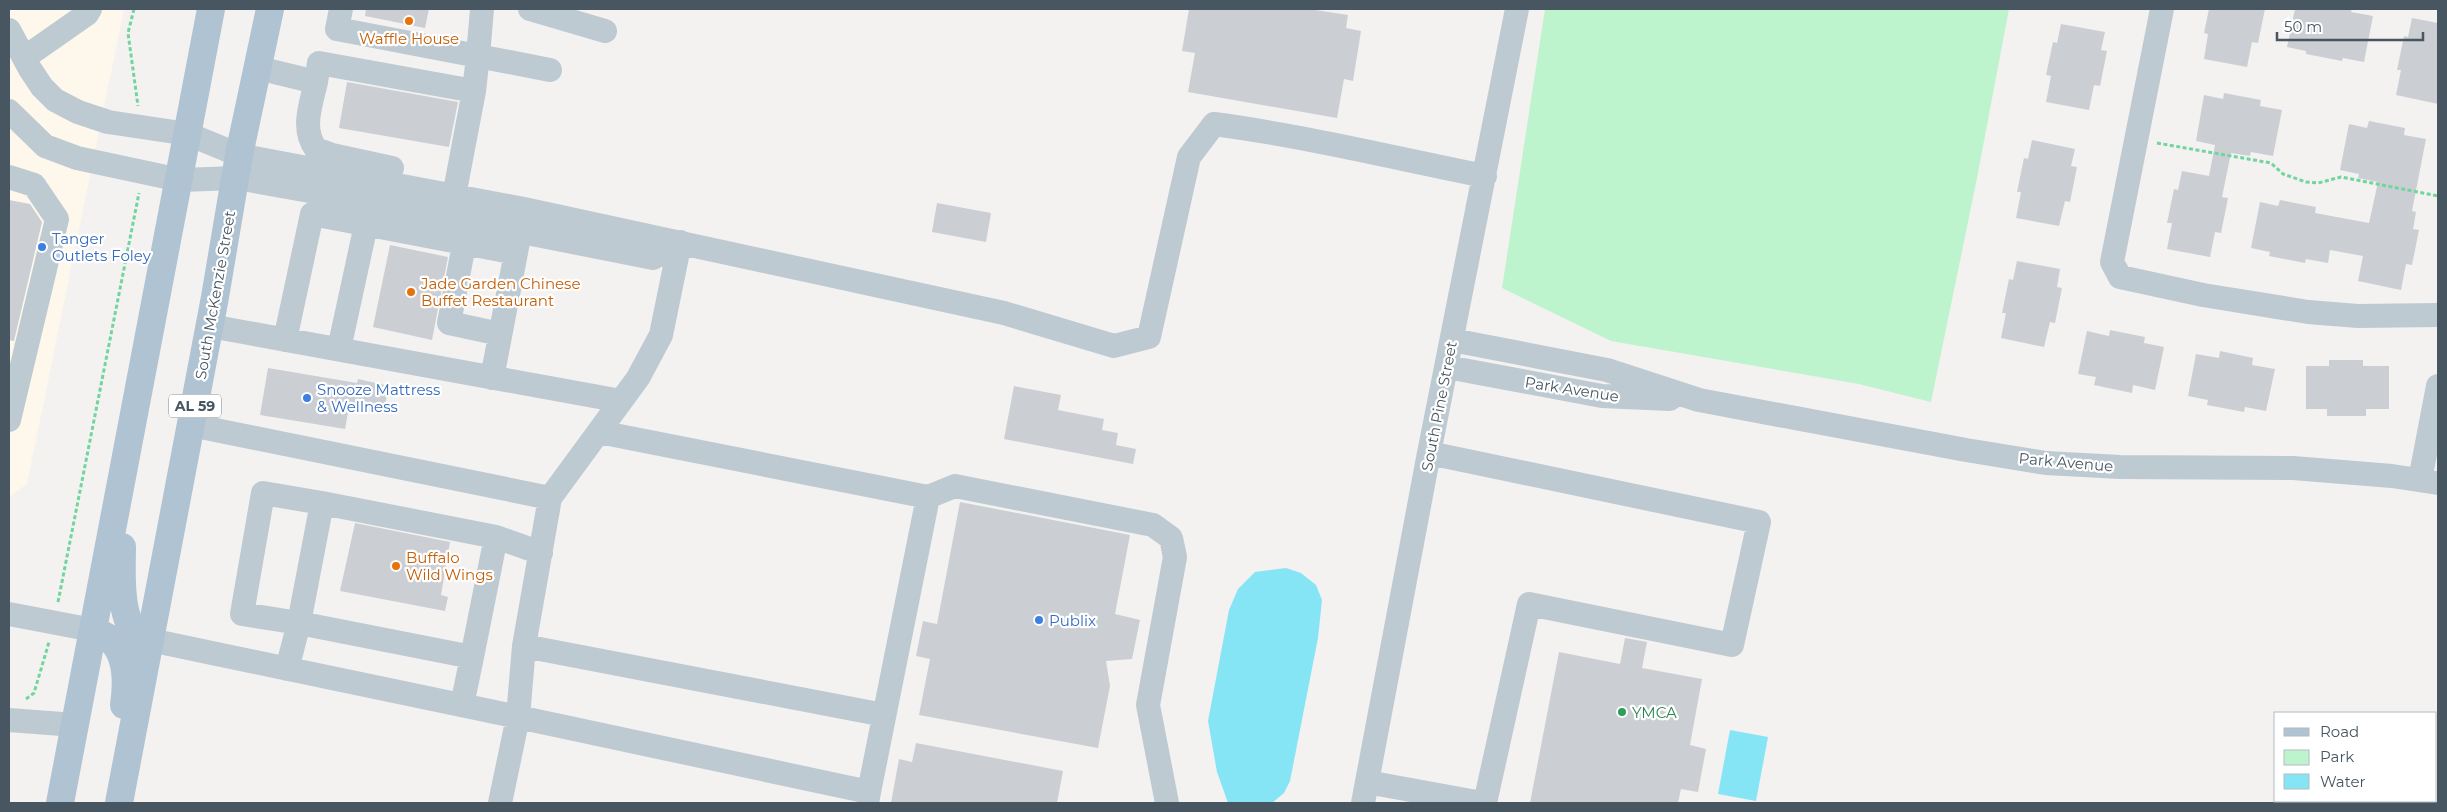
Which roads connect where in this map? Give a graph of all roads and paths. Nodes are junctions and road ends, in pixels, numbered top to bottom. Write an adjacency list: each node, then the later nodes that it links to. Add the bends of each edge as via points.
1 (90, 9): 13 (street)
2 (134, 9): 19 (path, via 128,33)
3 (211, 9): 21 (main road)
4 (270, 9): 14 (main road, South McKenzie Street / AL 59)
5 (482, 9): 12 (street)
6 (530, 9): 11 (street)
7 (1517, 9): 24 (street, South Pine Street)
8 (2162, 9): 20 (street)
9 (339, 19): 12 (street); 16 (street)
10 (9, 30): 13 (street)
11 (605, 31)
12 (478, 56): 15 (street); 17 (street)
13 (24, 58): 19 (street, via 42,87 55,100 108,122)
14 (258, 68): 16 (street); 22 (main road, South McKenzie Street / AL 59)
15 (550, 70)
16 (317, 72): 17 (street); 27 (street, via 308,124 308,133 316,149)
17 (474, 91): 27 (street)
18 (9, 111): 23 (street, via 45,146 77,158)
19 (141, 127): 21 (street)
20 (2136, 139): 26 (path, via 2271,162 2283,174 2306,182 2318,183 2342,177); 34 (street, via 2112,262 2120,277 2203,296 2308,312 2358,316)
21 (183, 158): 22 (street); 22 (street); 23 (street); 49 (main road)
22 (238, 167): 27 (street); 28 (street); 35 (main road, South McKenzie Street / AL 59)
23 (145, 172): 57 (path, via 134,212)
24 (1485, 176): 32 (street, via 1278,132 1214,124 1189,157 1149,336 1114,346 1004,313); 38 (street, South Pine Street)
25 (9, 177): 45 (street, via 34,185 57,219)
26 (2438, 196)
27 (463, 199): 28 (street); 29 (street); 31 (street); 33 (street)
28 (371, 202): 30 (street)
29 (575, 204)
30 (366, 226): 33 (street); 37 (street, via 312,214); 39 (street)
31 (520, 231): 32 (street); 33 (street); 36 (street)
32 (680, 242): 44 (street, via 661,335 638,378)
33 (464, 244): 36 (street, via 449,323)
34 (2438, 315)
35 (210, 326): 37 (street); 46 (main road, South McKenzie Street / AL 59)
36 (500, 334): 41 (street)
37 (286, 340): 39 (street)
38 (1452, 340): 40 (street, South Pine Street); 43 (street, Park Avenue, via 1607,370)
39 (340, 349): 41 (street)
40 (1447, 367): 43 (street, Park Avenue, via 1602,396); 48 (street, South Pine Street)
41 (492, 378): 44 (street)
42 (2438, 386): 50 (street)
43 (1699, 400): 50 (street, Park Avenue, via 2046,463 2120,467 2293,468)
44 (621, 401): 47 (street)
45 (9, 420)
46 (191, 425): 52 (street); 60 (main road, South McKenzie Street / AL 59)
47 (599, 432): 51 (street); 52 (street)
48 (1429, 453): 69 (street, South Pine Street); 76 (street, via 1759,522 1732,645 1529,604)
49 (123, 472): 59 (main road); 60 (main road, via 122,588 128,621 139,636)
50 (2429, 481)
51 (928, 497): 66 (street); 75 (street, via 955,486 1153,526 1171,538 1175,557 1148,705)
52 (550, 498): 55 (street)
53 (322, 503): 54 (street); 58 (street); 58 (street, via 263,493 242,614)
54 (496, 537): 55 (street); 62 (street)
55 (541, 553): 61 (street)
56 (9, 614): 57 (street)
57 (54, 622): 59 (street); 65 (path, via 34,693)
58 (299, 624): 62 (street); 63 (street)
59 (93, 630): 68 (main road); 72 (main road, via 111,640 124,664 126,689)
60 (150, 640): 63 (street); 73 (main road, South McKenzie Street / AL 59)
61 (524, 646): 66 (street); 67 (street)
62 (472, 657): 64 (street)
63 (287, 669): 64 (street)
64 (462, 705): 67 (street)
65 (15, 711): 68 (street)
66 (884, 715): 70 (street)
67 (518, 717): 70 (street); 74 (street)
68 (75, 725): 71 (main road)
69 (1365, 792): 76 (street)
70 (868, 798)
71 (60, 803)
72 (110, 803)
73 (118, 803)
74 (500, 803)
75 (1167, 803)
76 (1484, 803)

